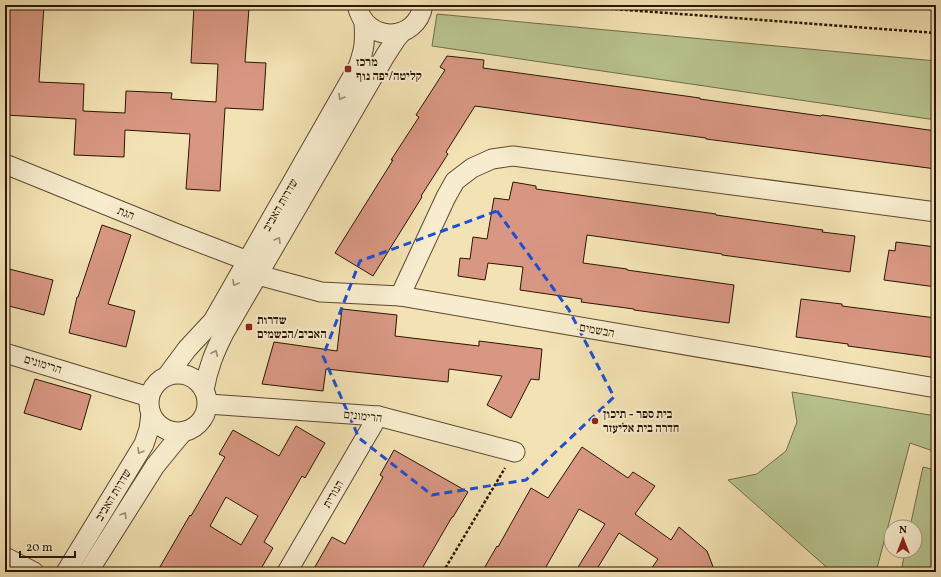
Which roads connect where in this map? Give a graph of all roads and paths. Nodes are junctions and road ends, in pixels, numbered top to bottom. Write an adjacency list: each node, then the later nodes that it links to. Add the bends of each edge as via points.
1 (423, 5): 4 (street, שדרות האביב, via 419,17 412,26)
2 (560, 5): 5 (path)
3 (360, 13): 4 (street, via 371,28 380,33); 8 (street, שדרות האביב, one-way to 8, via 365,43 358,67)
4 (402, 32): 8 (street, שדרות האביב, one-way to 4)
5 (936, 32)
6 (5, 164): 8 (street, הגת)
7 (936, 212): 9 (street, via 512,156 492,159 472,168 456,181)
8 (253, 268): 9 (street, הבשמים, via 321,292); 11 (street, שדרות האביב, one-way to 11); 13 (street, שדרות האביב, one-way to 8, via 207,375 212,358)
9 (400, 296): 12 (street, הבשמים)
10 (5, 353): 14 (street, הרימונים)
11 (167, 376): 13 (street, via 177,374 195,379 202,386); 14 (street, via 152,388)
12 (936, 388)
13 (206, 397): 15 (street, הרימונים); 16 (street, via 206,414 200,423)
14 (150, 406): 16 (street, via 156,422 163,429); 21 (street, שדרות האביב, one-way to 21, via 149,428 144,444)
15 (378, 416): 17 (street, הרימונים); 22 (street, הנורית)
16 (183, 432): 19 (street, שדרות האביב, one-way to 16, via 155,466)
17 (515, 452): 23 (path)
18 (5, 557): 20 (street)
19 (95, 568)
20 (34, 572)
21 (66, 572)
22 (287, 572)
23 (443, 572)

